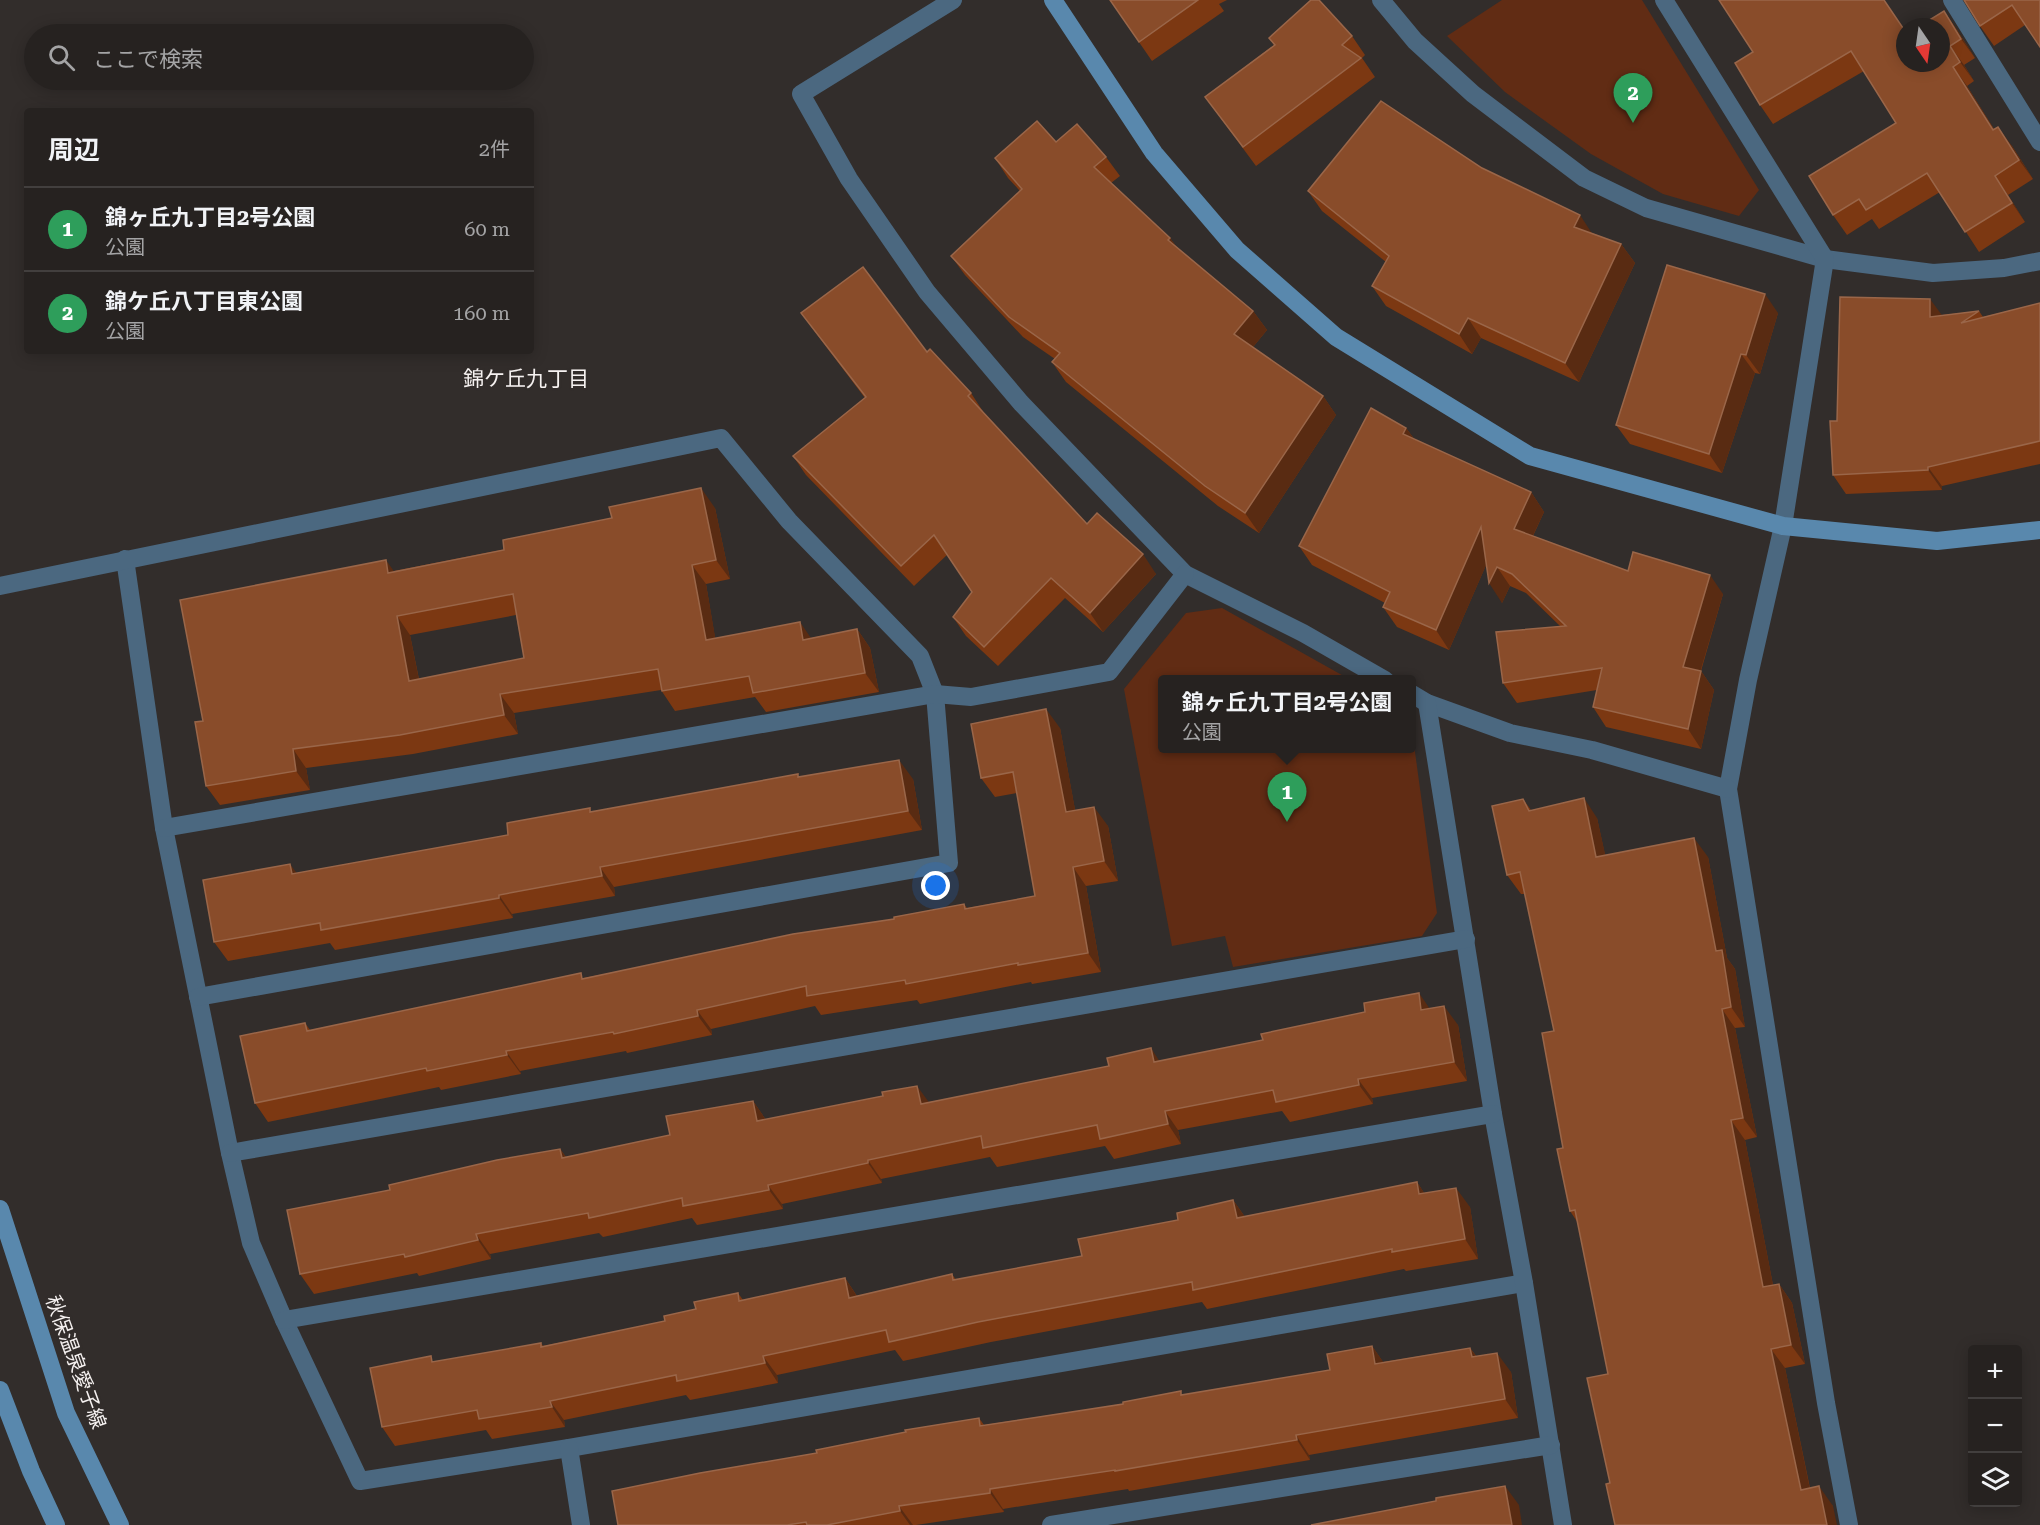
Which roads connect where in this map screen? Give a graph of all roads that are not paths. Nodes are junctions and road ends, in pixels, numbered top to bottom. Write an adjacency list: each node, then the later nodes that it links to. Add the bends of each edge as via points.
1 (953, 0): 12 (street, via 801,94 849,179 927,292 1021,403)
2 (1053, 0): 9 (street, via 1154,153 1238,250 1336,337 1530,456)
3 (1381, 0): 7 (street, via 1415,41 1473,94 1584,178 1646,208)
4 (1664, 0): 7 (street)
5 (1952, 0): 6 (street)
6 (2040, 142)
7 (1825, 259): 8 (street, via 1933,273); 9 (street)
8 (2040, 261)
9 (1784, 526): 10 (street, via 1937,541); 17 (street, via 1748,680)
10 (2040, 530)
11 (125, 559): 13 (street); 15 (street, via 722,438 789,521 920,656); 18 (street)
12 (1185, 574): 14 (street); 15 (street, via 1109,672 971,697)
13 (0, 586)
14 (1376, 675)
15 (935, 694): 18 (street); 20 (street, via 949,863)
16 (1419, 699): 17 (street, via 1510,733 1592,750); 19 (street)
17 (1728, 789): 34 (street)
18 (164, 828): 20 (street)
19 (1466, 939): 21 (street); 22 (street)
20 (198, 997): 22 (street)
21 (1493, 1114): 24 (street); 25 (street)
22 (230, 1153): 25 (street, via 250,1243)
23 (0, 1209): 30 (street, 秋保温泉愛子線, via 66,1413)
24 (1524, 1283): 27 (street); 28 (street)
25 (284, 1320): 28 (street, via 360,1481)
26 (0, 1390): 29 (street)
27 (1551, 1444): 32 (street); 33 (street)
28 (569, 1448): 31 (street)
29 (56, 1525)
30 (120, 1525)
31 (581, 1525)
32 (1051, 1525)
33 (1563, 1525)
34 (1849, 1525)

